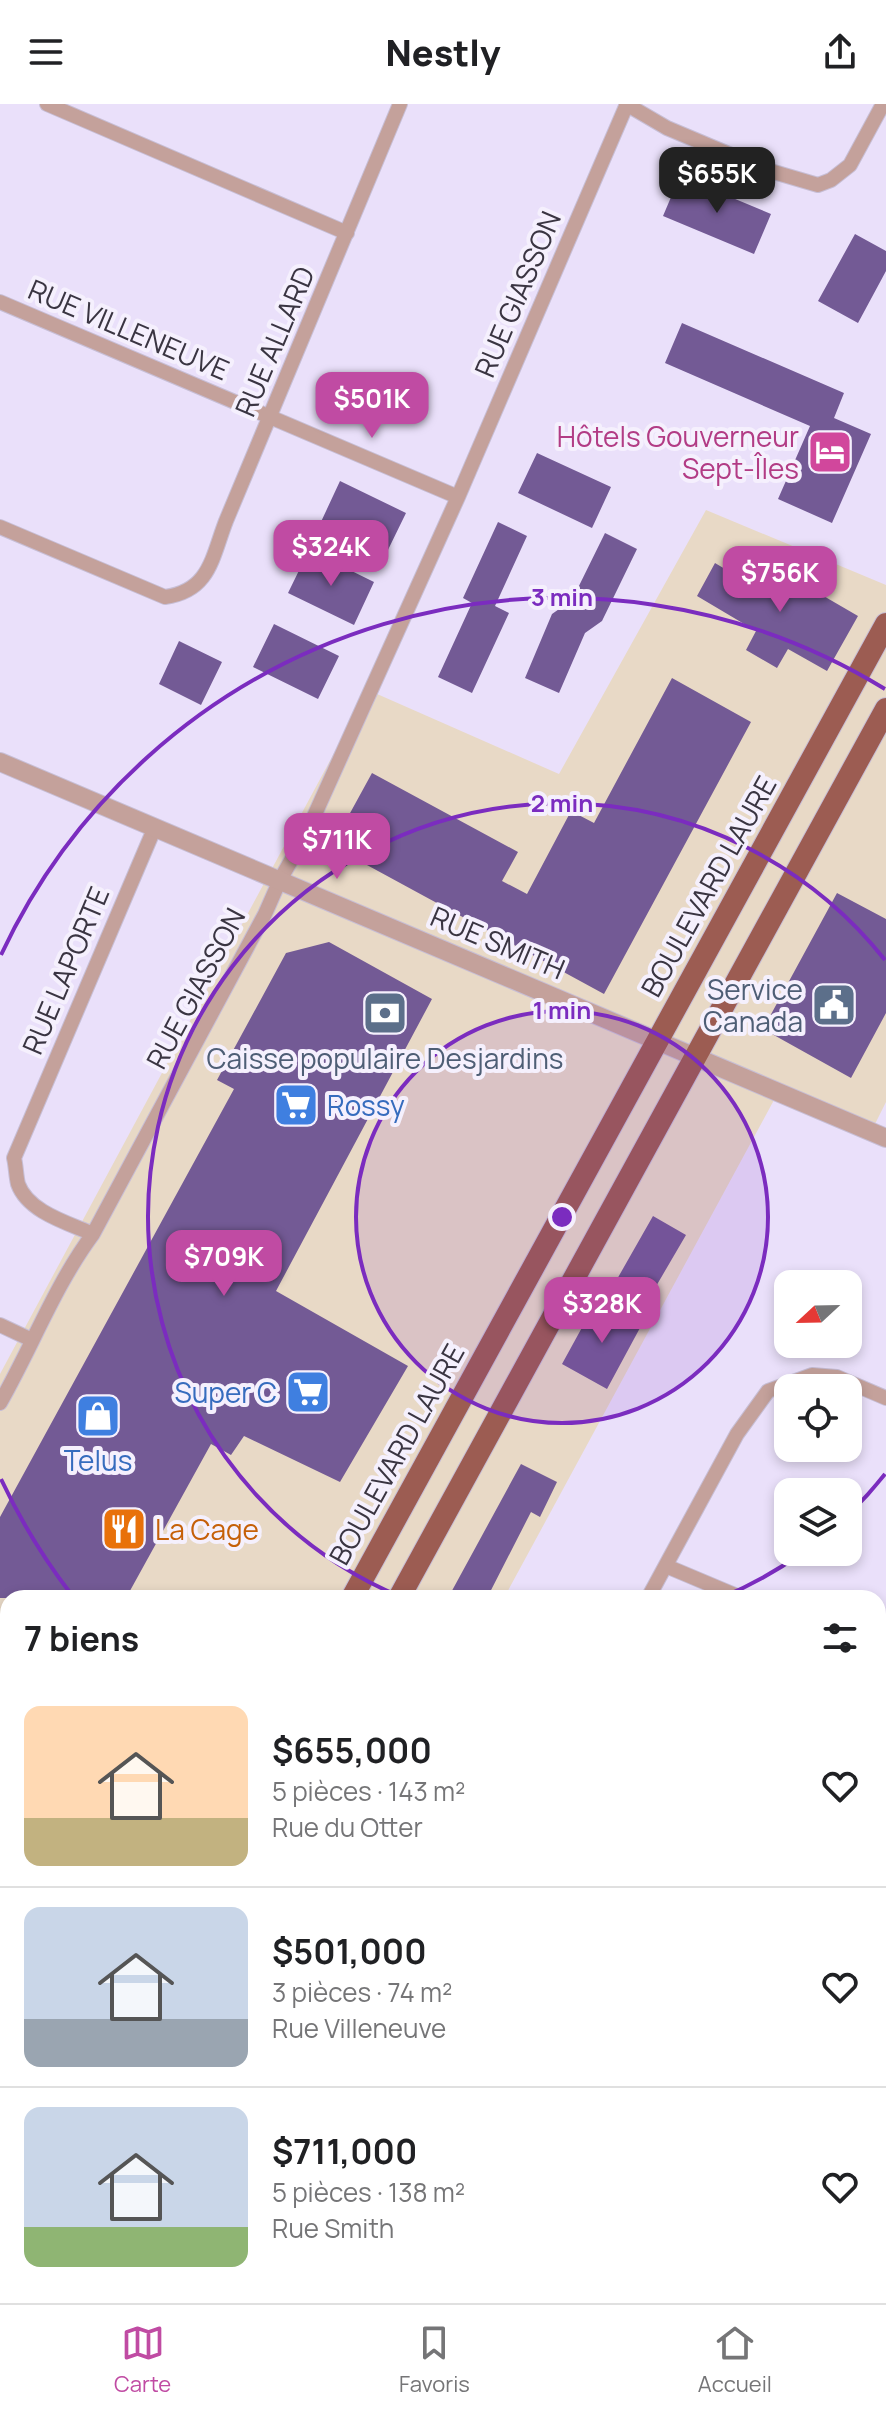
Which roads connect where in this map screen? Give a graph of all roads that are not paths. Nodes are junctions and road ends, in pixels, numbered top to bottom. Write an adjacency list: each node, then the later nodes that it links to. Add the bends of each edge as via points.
1 (47, 104): 5 (street)
2 (400, 104): 5 (street, RUE ALLARD)
3 (626, 104): 4 (street, via 667,128 818,185 850,165); 8 (street, RUE GIASSON)
4 (883, 104)
5 (347, 233): 7 (street, RUE ALLARD)
6 (0, 302): 7 (street, RUE VILLENEUVE)
7 (271, 417): 8 (street, RUE VILLENEUVE); 9 (street, RUE ALLARD, via 206,574 188,591 165,597)
8 (458, 497): 14 (street, RUE GIASSON, via 306,834)
9 (0, 527)
10 (886, 624): 15 (highway, BOULEVARD LAURE)
11 (886, 709): 16 (highway)
12 (0, 762): 13 (street, RUE SMITH)
13 (155, 827): 14 (street, RUE SMITH); 18 (street, RUE LAPORTE, via 14,1158 19,1186 29,1199)
14 (280, 880): 15 (street, RUE SMITH); 18 (street, RUE GIASSON)
15 (657, 1040): 16 (street, RUE SMITH); 24 (highway, BOULEVARD LAURE)
16 (695, 1056): 17 (street, RUE SMITH); 25 (highway)
17 (886, 1138)
18 (93, 1234): 20 (street, RUE GIASSON)
19 (0, 1325): 20 (street)
20 (32, 1340): 22 (street, RUE GIASSON)
21 (886, 1398): 23 (street, via 837,1377 812,1375 768,1391 737,1434)
22 (0, 1403)
23 (666, 1566): 26 (street); 27 (street)
24 (356, 1590)
25 (403, 1590)
26 (652, 1590)
27 (723, 1590)

